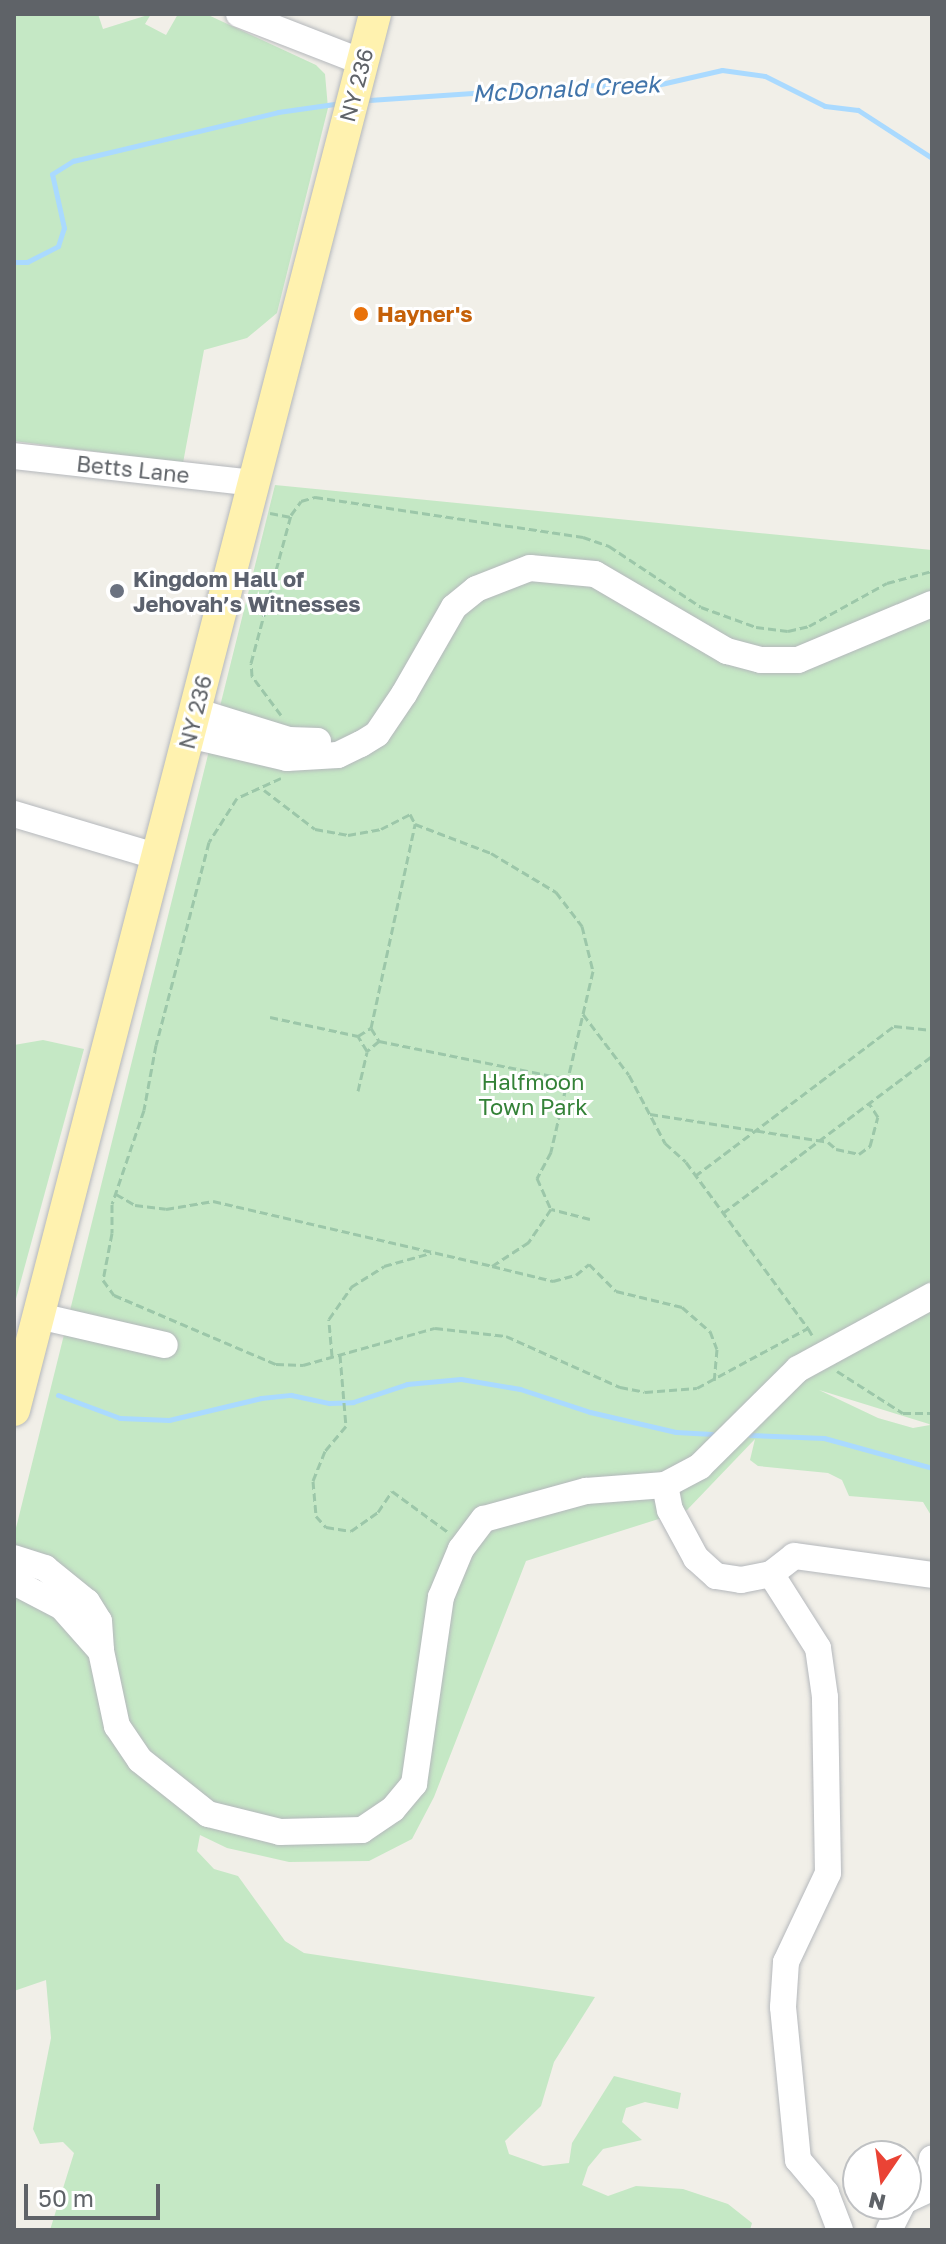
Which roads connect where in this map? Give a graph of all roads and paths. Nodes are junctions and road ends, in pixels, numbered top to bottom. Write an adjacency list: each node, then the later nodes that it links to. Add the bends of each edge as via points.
1 (239, 14): 3 (street)
2 (375, 14): 3 (main road, NY 236 / NY 236)
3 (362, 62): 5 (main road, NY 236 / NY 236)
4 (14, 456): 5 (street, Betts Lane)
5 (258, 497): 6 (path); 8 (main road, NY 236 / NY 236)
6 (290, 517)
7 (932, 604): 8 (street, via 798,660 761,660 727,651 595,574 530,568 476,589 454,607 377,734 338,755 270,755)
8 (192, 723): 13 (main road, NY 236 / NY 236)
9 (285, 766): 10 (path, via 280,781)
10 (264, 790): 12 (path, via 315,829 348,835 381,829 410,814); 29 (path, via 237,798 209,842 144,1110)
11 (14, 814): 13 (street)
12 (415, 824): 14 (path, via 491,853 556,892 582,926 591,950 593,971); 16 (path)
13 (158, 857): 36 (main road, NY 236 / NY 236)
14 (583, 1013): 22 (path); 25 (path, via 629,1075)
15 (270, 1017): 18 (path)
16 (371, 1028): 18 (path); 19 (path)
17 (932, 1030): 26 (path, via 894,1026)
18 (358, 1036): 20 (path)
19 (379, 1041): 20 (path); 22 (path)
20 (367, 1051): 23 (path)
21 (932, 1056): 24 (path)
22 (568, 1079): 30 (path, via 551,1152 537,1178)
23 (358, 1091)
24 (869, 1103): 27 (path); 27 (path, via 878,1117 870,1146 859,1154)
25 (650, 1114): 26 (path); 28 (path, via 665,1143)
26 (753, 1131): 27 (path); 28 (path)
27 (817, 1140): 31 (path)
28 (695, 1176): 31 (path)
29 (115, 1193): 33 (path, via 135,1205 166,1209 213,1201); 41 (path, via 103,1280 114,1295 198,1327 254,1358 303,1365)
30 (551, 1209): 32 (path); 34 (path, via 529,1242)
31 (723, 1213): 37 (path)
32 (590, 1219)
33 (435, 1252): 34 (path); 41 (path, via 384,1266 351,1287 329,1319)
34 (492, 1266): 42 (path, via 553,1281 576,1275 589,1264 616,1291 682,1307 710,1331 717,1349)
35 (932, 1296): 40 (street)
36 (39, 1316): 38 (street); 43 (main road, NY 236 / NY 236)
37 (808, 1328): 40 (path); 42 (path)
38 (165, 1345)
39 (340, 1355): 41 (path); 42 (path, via 435,1328 506,1336 543,1348 620,1387 645,1392 668,1393); 46 (path, via 346,1426 325,1451 313,1481 316,1516 326,1527 351,1531 365,1524 392,1491)
40 (825, 1355): 44 (path, via 835,1370 883,1403 903,1413); 45 (street, via 762,1398 700,1466)
41 (332, 1357)
42 (714, 1382)
43 (14, 1410)
44 (932, 1413)
45 (665, 1485): 46 (street, via 537,1501 484,1519); 48 (street, via 670,1510 696,1558 716,1576 741,1580)
46 (465, 1544): 51 (street, via 441,1597 414,1784 393,1809 362,1830 280,1832 208,1814 140,1760 117,1726)
47 (14, 1558): 51 (street, via 45,1568 87,1602 99,1621)
48 (771, 1574): 49 (street, via 794,1556); 54 (street, via 818,1648 825,1697 828,1873 786,1962 783,2007 798,2160 826,2193)
49 (932, 1575)
50 (14, 1582): 51 (street, via 62,1607)
51 (101, 1651)
52 (932, 2158): 53 (street)
53 (922, 2183)
54 (840, 2230)

